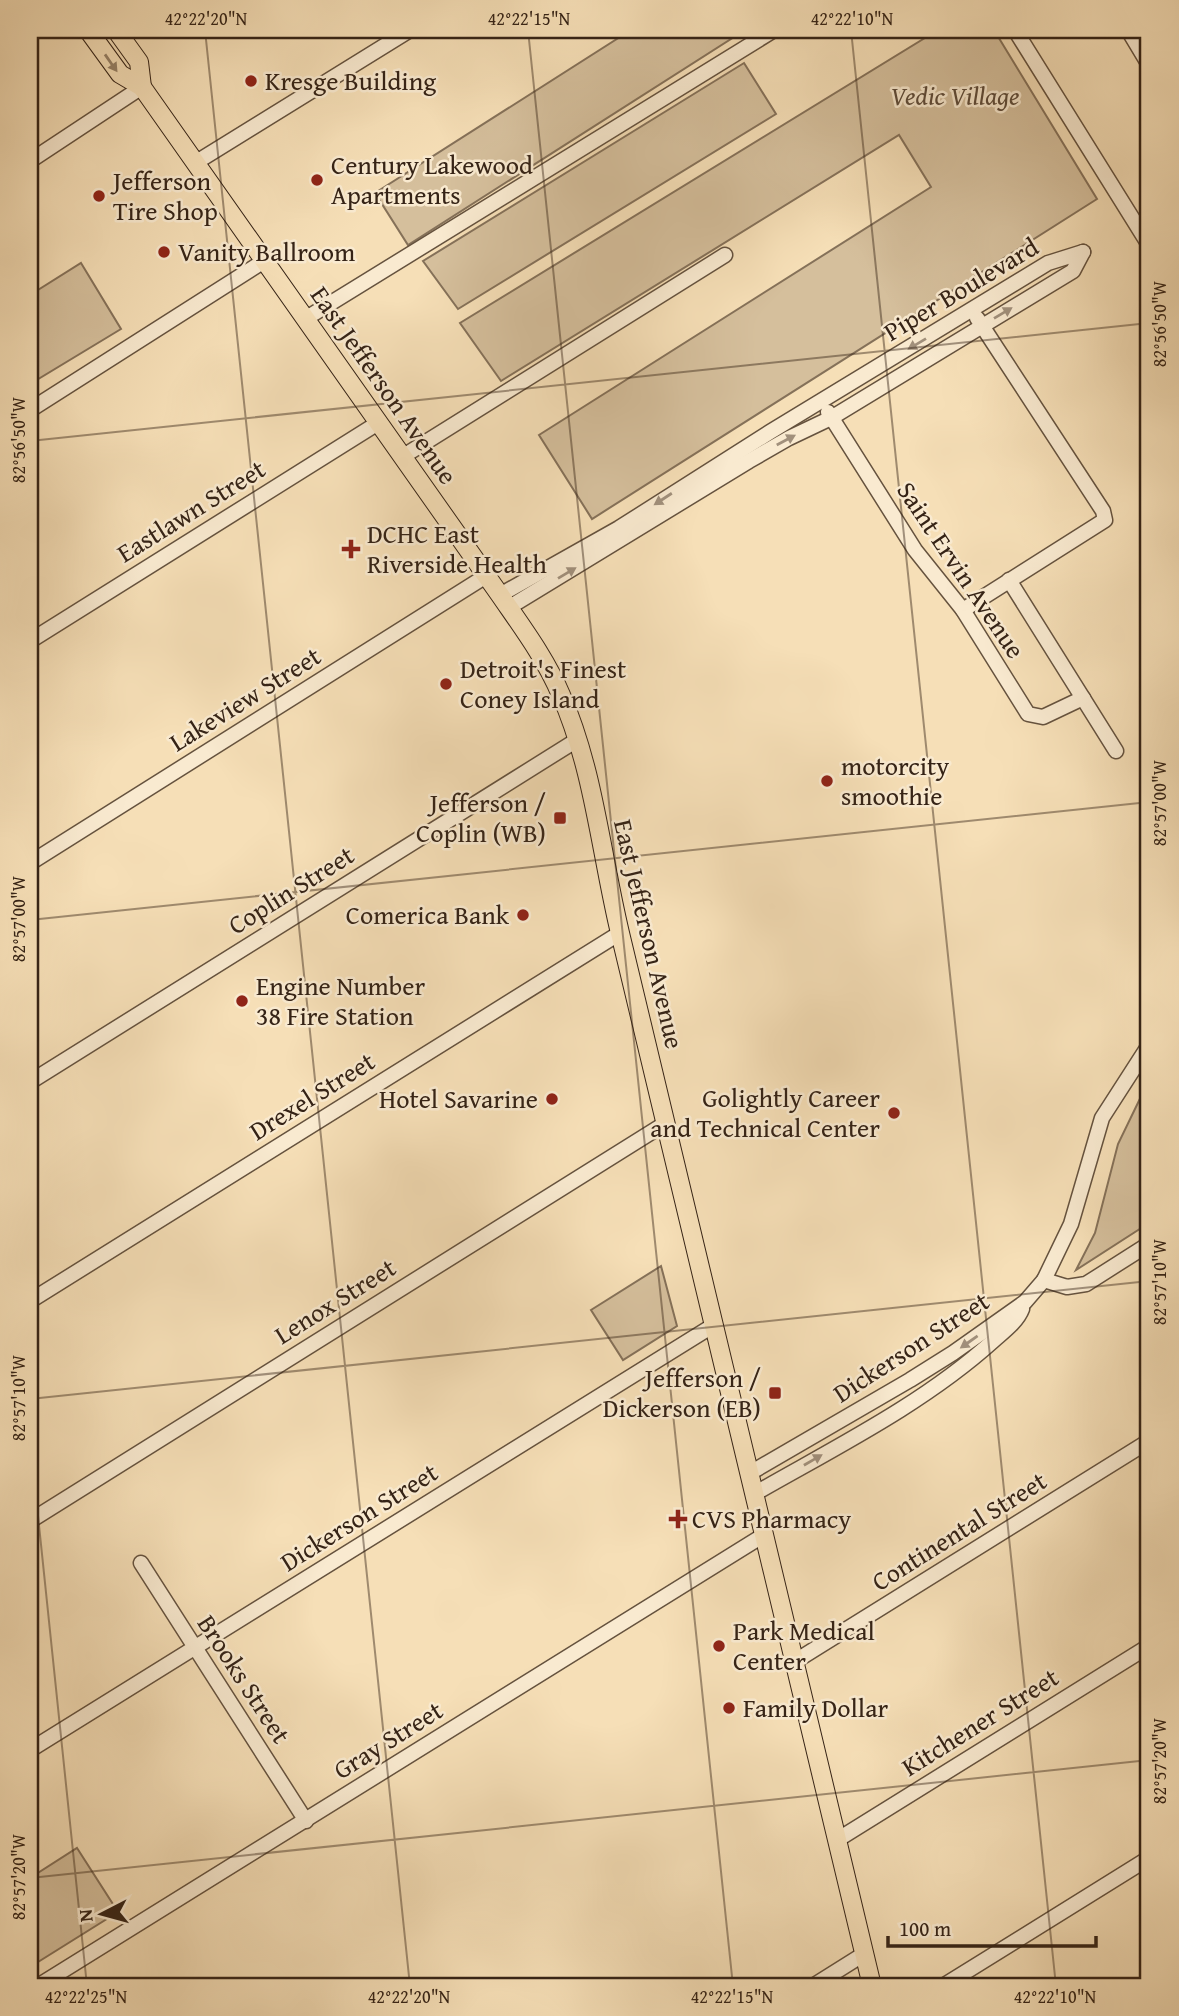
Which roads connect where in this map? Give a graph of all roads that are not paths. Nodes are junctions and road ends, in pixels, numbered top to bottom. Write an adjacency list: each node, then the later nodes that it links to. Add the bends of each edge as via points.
1 (88, 30): 8 (main road, East Jefferson Avenue, one-way to 8, via 120,75)
2 (116, 30): 8 (main road, East Jefferson Avenue, via 139,62)
3 (410, 30): 10 (street)
4 (774, 30): 15 (street)
5 (1015, 30): 11 (street)
6 (1128, 30): 7 (street)
7 (1149, 65)
8 (142, 87): 9 (street); 10 (main road, East Jefferson Avenue)
9 (30, 161)
10 (195, 163): 13 (main road, East Jefferson Avenue)
11 (1149, 246)
12 (725, 255): 21 (street)
13 (264, 261): 15 (main road, East Jefferson Avenue); 18 (street)
14 (972, 310): 16 (street); 16 (street, Piper Boulevard, one-way to 14, via 1073,271 1083,252 1048,263); 17 (street, Piper Boulevard, one-way to 17)
15 (305, 319): 20 (main road, East Jefferson Avenue)
16 (981, 326): 19 (street, Piper Boulevard); 23 (street, via 1105,520)
17 (822, 402): 19 (street, Saint Ervin Avenue); 24 (street, Piper Boulevard, one-way to 24)
18 (30, 410)
19 (831, 418): 24 (street, Piper Boulevard, one-way to 19); 25 (street, Saint Ervin Avenue, via 915,550)
20 (378, 423): 21 (main road, East Jefferson Avenue); 26 (street, Eastlawn Street)
21 (402, 457): 22 (main road, East Jefferson Avenue)
22 (486, 576): 24 (main road, East Jefferson Avenue); 30 (street, Lakeview Street)
23 (1009, 580): 25 (street); 27 (street)
24 (504, 602): 28 (main road, East Jefferson Avenue, via 549,670)
25 (963, 610): 27 (street, Saint Ervin Avenue, via 1028,714 1043,717)
26 (30, 641)
27 (1083, 698): 29 (street)
28 (577, 740): 31 (main road, East Jefferson Avenue); 33 (street, Coplin Street)
29 (1116, 751)
30 (30, 863)
31 (620, 933): 34 (main road, East Jefferson Avenue); 37 (street, Drexel Street)
32 (1149, 1045): 36 (street, Dickerson Street, via 1102,1118 1071,1224)
33 (30, 1082)
34 (666, 1123): 39 (main road, East Jefferson Avenue); 43 (street, Lenox Street)
35 (1149, 1244): 36 (street, via 1086,1284 1067,1287)
36 (1044, 1280): 38 (street, Dickerson Street)
37 (30, 1301)
38 (1025, 1302): 41 (street, Dickerson Street, one-way to 41, via 910,1380); 42 (street, Dickerson Street, one-way to 38, via 927,1394 1008,1328)
39 (714, 1325): 41 (main road, East Jefferson Avenue); 47 (street, Dickerson Street)
40 (1149, 1441): 48 (street, Continental Street)
41 (750, 1474): 42 (main road, East Jefferson Avenue)
42 (754, 1494): 44 (main road, East Jefferson Avenue)
43 (30, 1521)
44 (764, 1535): 48 (main road, East Jefferson Avenue); 50 (street, Gray Street)
45 (141, 1563): 47 (street, Brooks Street)
46 (1149, 1646): 51 (street, Kitchener Street)
47 (195, 1648): 49 (street, Dickerson Street); 50 (street, Brooks Street)
48 (794, 1662): 51 (main road, East Jefferson Avenue)
49 (30, 1750)
50 (306, 1821): 54 (street, Gray Street)
51 (837, 1840): 53 (main road, East Jefferson Avenue)
52 (1149, 1858): 57 (street)
53 (864, 1954): 55 (street); 56 (main road, East Jefferson Avenue)
54 (38, 1986)
55 (813, 1986)
56 (872, 1986)
57 (943, 1986)

